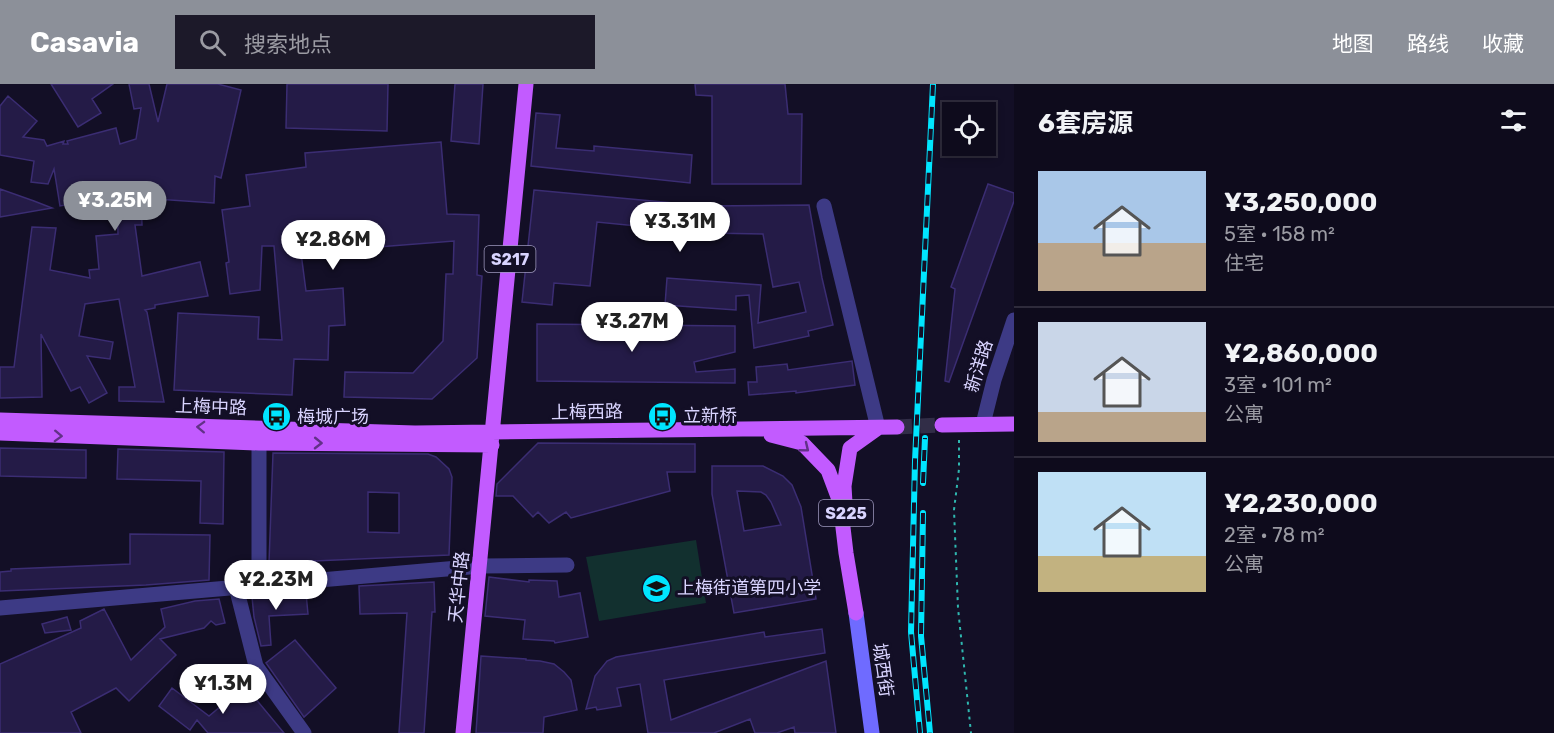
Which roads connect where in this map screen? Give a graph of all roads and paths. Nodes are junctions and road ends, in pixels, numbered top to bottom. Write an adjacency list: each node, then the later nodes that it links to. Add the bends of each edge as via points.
1 (526, 84): 14 (main road, S217)
2 (825, 206): 9 (street)
3 (1014, 321): 5 (street, 新洋路)
4 (0, 420): 12 (main road, 上梅中路, one-way to 4)
5 (983, 424): 6 (main road); 7 (main road)
6 (1014, 424)
7 (942, 425)
8 (897, 427): 9 (main road, 上梅西路)
9 (878, 428): 10 (main road, 上梅西路); 20 (main road, 城西街 / S225, via 850,448 844,486)
10 (751, 430): 14 (main road, 上梅西路); 20 (main road, 城西街, one-way to 20, via 802,443 828,470 840,502)
11 (0, 434): 12 (main road, 上梅中路, one-way to 12)
12 (259, 435): 14 (main road, 上梅中路); 17 (street)
13 (959, 436): 24 (path, via 954,510 957,586)
14 (493, 439): 16 (main road, 天华中路)
15 (567, 565): 16 (street)
16 (481, 566): 17 (street); 22 (main road, 天华中路)
17 (259, 585): 18 (street)
18 (236, 587): 19 (street); 21 (street, via 256,666)
19 (0, 608)
20 (856, 613): 23 (main road, 城西街)
21 (304, 733)
22 (463, 733)
23 (872, 733)
24 (971, 733)

